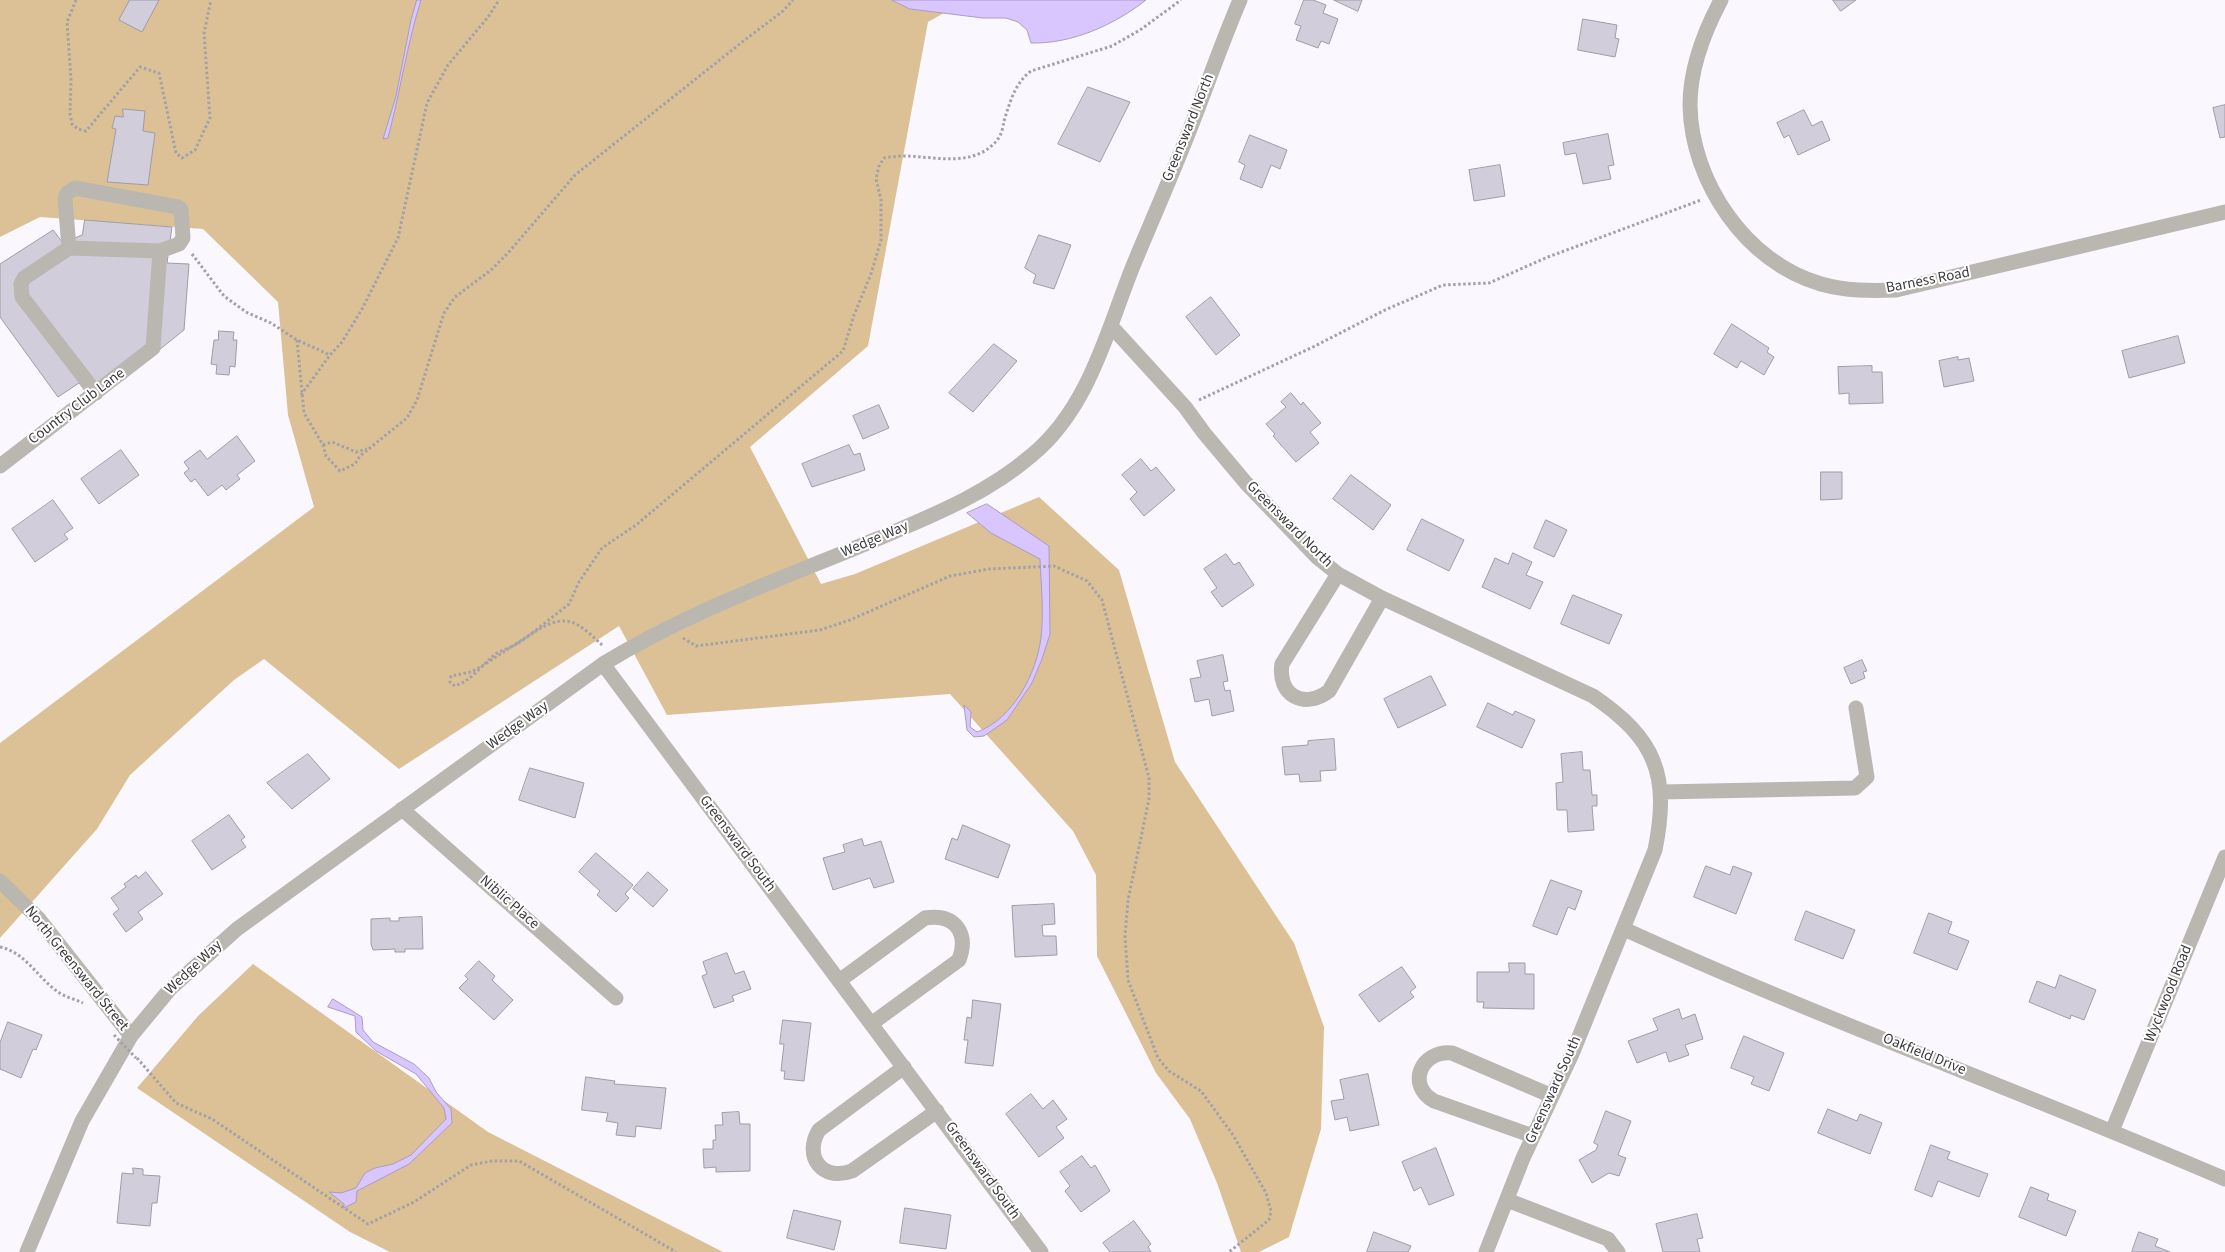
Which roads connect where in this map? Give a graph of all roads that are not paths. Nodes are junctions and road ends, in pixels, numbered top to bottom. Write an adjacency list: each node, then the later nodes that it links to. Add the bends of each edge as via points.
1 (1240, 0): 6 (street, Greensward North)
2 (1722, 0): 3 (street, Barness Road, via 1700,46 1692,84 1690,103 1695,142 1715,195 1732,222 1776,262 1800,276 1839,288 1896,290)
3 (2225, 212)
4 (69, 248): 5 (street); 5 (street, via 65,199 67,193 75,188 178,207 183,213 182,238 179,244); 7 (street, via 24,278 22,297)
5 (160, 251): 7 (street, Country Club Lane, via 153,348)
6 (1111, 326): 9 (street, Greensward North, via 1185,407 1246,483 1318,558); 11 (street, Wedge Way, via 1096,366 1060,426 1034,454 994,482 935,514)
7 (96, 393): 8 (street, Country Club Lane)
8 (0, 466)
9 (1338, 574): 10 (street, Greensward North); 10 (street, via 1282,664 1283,685 1299,699 1310,701 1329,692)
10 (1382, 598): 13 (street, Greensward North, via 1593,696 1618,713 1637,732 1650,752)
11 (604, 657): 14 (street, Wedge Way); 18 (street, Greensward South)
12 (1856, 708): 13 (street, via 1867,778 1856,788)
13 (1661, 792): 17 (street, Greensward North, via 1662,819 1655,850)
14 (402, 809): 19 (street, Niblic Place); 21 (street, Wedge Way, via 237,929 170,989)
15 (2225, 857): 25 (street, Wyckwood Road)
16 (0, 881): 21 (street, North Greensward Street, via 38,918)
17 (1624, 929): 23 (street, Greensward South); 25 (street, Oakfield Drive, via 1780,997)
18 (839, 981): 20 (street, Greensward South); 20 (street, via 925,918 936,916 958,927 964,948 959,960)
19 (616, 998)
20 (871, 1024): 22 (street, Greensward South)
21 (131, 1036): 29 (street, Wedge Way, via 82,1122)
22 (904, 1067): 24 (street, Greensward South); 24 (street, via 818,1130 812,1149 815,1161 832,1173 852,1171)
23 (1552, 1096): 26 (street, Greensward South); 26 (street, via 1452,1053 1432,1055 1420,1071 1422,1091 1434,1102)
24 (937, 1111): 30 (street, Greensward South)
25 (2112, 1131): 27 (street, Oakfield Drive)
26 (1533, 1136): 28 (street, Greensward South)
27 (2225, 1179)
28 (1507, 1200): 31 (street, Greensward South); 32 (street, via 1608,1239)
29 (27, 1252)
30 (1041, 1252)
31 (1487, 1252)
32 (1618, 1252)

